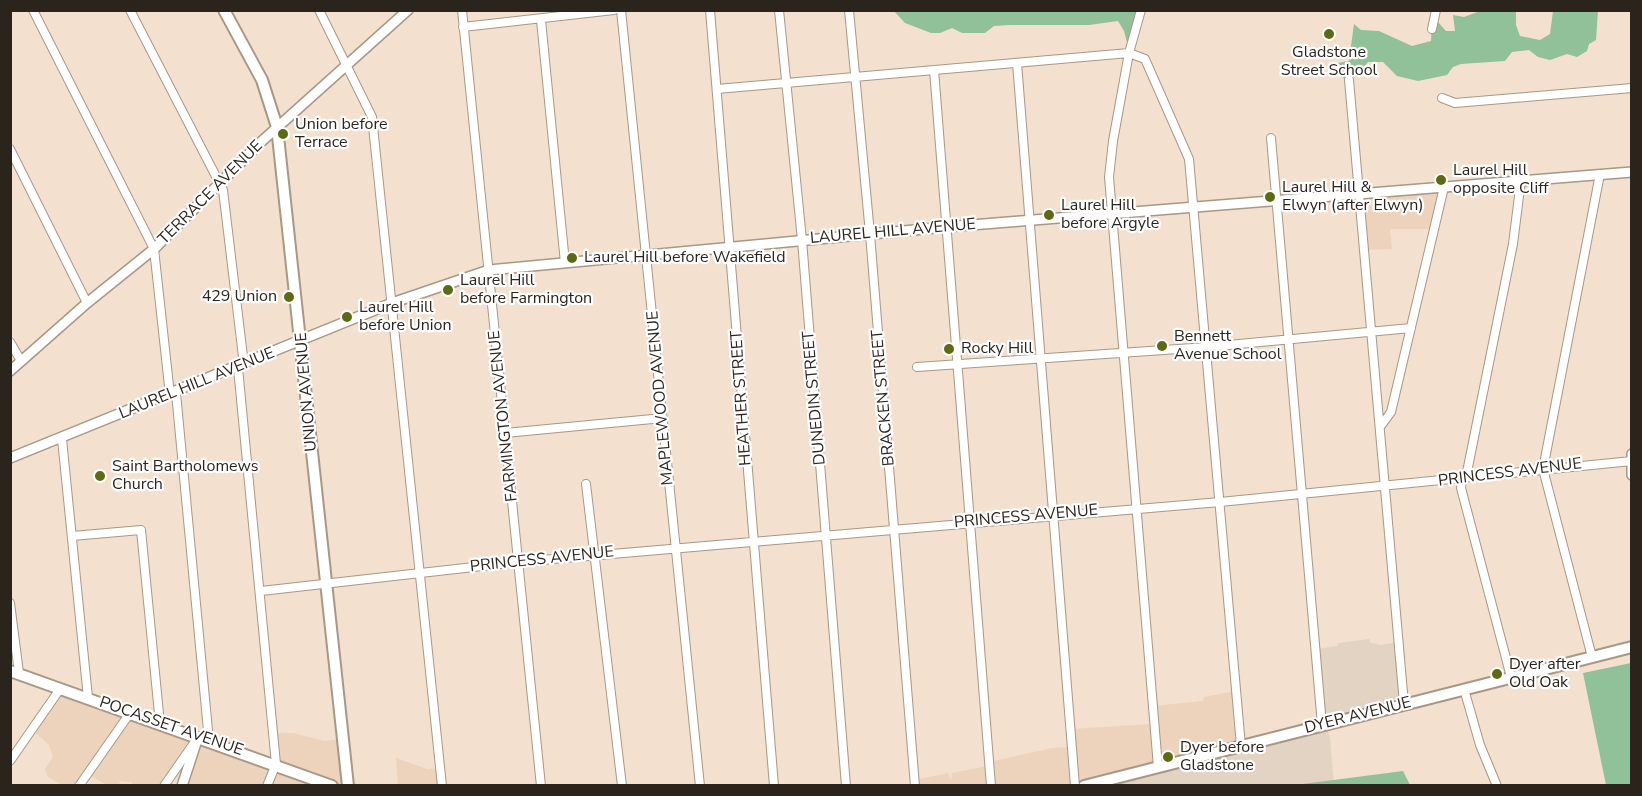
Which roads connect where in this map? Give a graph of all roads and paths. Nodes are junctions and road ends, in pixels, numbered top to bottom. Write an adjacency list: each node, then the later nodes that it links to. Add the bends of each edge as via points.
1 (33, 10): 44 (street)
2 (130, 10): 33 (street)
3 (224, 10): 27 (main road, UNION AVENUE, via 262,80)
4 (319, 10): 19 (street)
5 (408, 10): 19 (street, TERRACE AVENUE)
6 (462, 10): 15 (street, FARMINGTON AVENUE)
7 (614, 10): 14 (street)
8 (621, 10): 45 (street, MAPLEWOOD AVENUE)
9 (710, 10): 25 (street, HEATHER STREET)
10 (779, 10): 23 (street, DUNEDIN STREET)
11 (849, 10): 21 (street, BRACKEN STREET)
12 (1141, 10): 17 (street)
13 (1436, 10): 16 (street)
14 (541, 20): 15 (street); 46 (street)
15 (463, 27): 47 (street, FARMINGTON AVENUE)
16 (1432, 29)
17 (1129, 53): 18 (street); 37 (street, via 1145,59 1189,159); 38 (street, via 1109,177)
18 (1017, 63): 20 (street); 39 (street)
19 (347, 65): 27 (street, TERRACE AVENUE); 49 (street, via 372,117)
20 (934, 70): 21 (street); 40 (street)
21 (855, 76): 23 (street); 41 (street, BRACKEN STREET)
22 (1349, 80): 35 (street)
23 (786, 83): 25 (street); 42 (street, DUNEDIN STREET)
24 (1632, 88): 26 (street, via 1455,104)
25 (717, 89): 43 (street, HEATHER STREET)
26 (1442, 99)
27 (277, 127): 33 (street, TERRACE AVENUE); 53 (main road, UNION AVENUE)
28 (1271, 138): 36 (street)
29 (10, 149): 48 (street)
30 (1632, 172): 31 (street, LAUREL HILL AVENUE)
31 (1600, 174): 32 (street, LAUREL HILL AVENUE); 70 (street)
32 (1521, 180): 34 (street, LAUREL HILL AVENUE); 72 (street, via 1513,244 1467,471)
33 (220, 183): 44 (street, TERRACE AVENUE); 60 (street)
34 (1444, 187): 35 (street, LAUREL HILL AVENUE); 50 (street)
35 (1359, 193): 36 (street, LAUREL HILL AVENUE); 51 (street)
36 (1277, 200): 37 (street, LAUREL HILL AVENUE); 52 (street)
37 (1195, 206): 38 (street, LAUREL HILL AVENUE); 55 (street)
38 (1112, 214): 39 (street, LAUREL HILL AVENUE); 56 (street)
39 (1029, 220): 40 (street, LAUREL HILL AVENUE); 57 (street)
40 (946, 227): 41 (street, LAUREL HILL AVENUE); 59 (street)
41 (870, 234): 42 (street, LAUREL HILL AVENUE); 80 (street, BRACKEN STREET)
42 (802, 240): 43 (street, LAUREL HILL AVENUE); 81 (street, DUNEDIN STREET)
43 (730, 247): 45 (street, LAUREL HILL AVENUE); 83 (street, HEATHER STREET)
44 (154, 249): 48 (street, TERRACE AVENUE); 63 (street)
45 (647, 255): 46 (street, LAUREL HILL AVENUE); 64 (street, MAPLEWOOD AVENUE)
46 (565, 263): 47 (street, LAUREL HILL AVENUE)
47 (489, 270): 49 (street, LAUREL HILL AVENUE); 66 (street, FARMINGTON AVENUE)
48 (87, 303): 58 (street, TERRACE AVENUE)
49 (392, 303): 53 (street, LAUREL HILL AVENUE); 87 (street)
50 (1411, 328): 51 (street); 65 (street, via 1391,412)
51 (1373, 332): 52 (street); 65 (street)
52 (1289, 340): 55 (street); 75 (street)
53 (302, 341): 60 (street, LAUREL HILL AVENUE); 88 (main road, UNION AVENUE)
54 (10, 342): 58 (street)
55 (1207, 347): 56 (street); 76 (street)
56 (1124, 353): 57 (street); 77 (street)
57 (1041, 360): 59 (street); 78 (street)
58 (21, 361): 62 (street, TERRACE AVENUE)
59 (957, 363): 61 (street); 79 (street)
60 (241, 366): 63 (street, LAUREL HILL AVENUE); 89 (street)
61 (917, 368)
62 (10, 371)
63 (173, 394): 67 (street, LAUREL HILL AVENUE); 103 (street)
64 (663, 418): 66 (street); 84 (street, MAPLEWOOD AVENUE)
65 (1380, 428): 74 (street)
66 (505, 433): 86 (street, FARMINGTON AVENUE)
67 (62, 439): 68 (street, LAUREL HILL AVENUE); 82 (street)
68 (10, 458)
69 (1631, 459): 70 (street, PRINCESS AVENUE); 71 (street)
70 (1544, 469): 72 (street, PRINCESS AVENUE); 92 (street)
71 (1632, 476)
72 (1462, 479): 74 (street, PRINCESS AVENUE); 94 (street, via 1461,488)
73 (586, 484): 85 (street)
74 (1386, 487): 75 (street, PRINCESS AVENUE); 98 (street)
75 (1302, 494): 76 (street, PRINCESS AVENUE); 101 (street)
76 (1220, 502): 77 (street, PRINCESS AVENUE); 104 (street)
77 (1135, 508): 78 (street, PRINCESS AVENUE); 107 (street)
78 (1053, 515): 79 (street, PRINCESS AVENUE); 122 (street)
79 (970, 522): 80 (street, PRINCESS AVENUE); 121 (street)
80 (894, 528): 81 (street, PRINCESS AVENUE); 120 (street, BRACKEN STREET)
81 (826, 534): 83 (street, PRINCESS AVENUE); 119 (street, DUNEDIN STREET)
82 (72, 537): 97 (street); 100 (street, via 141,530)
83 (753, 541): 84 (street, PRINCESS AVENUE); 118 (street, HEATHER STREET)
84 (675, 548): 85 (street, PRINCESS AVENUE); 117 (street, MAPLEWOOD AVENUE)
85 (594, 555): 86 (street, PRINCESS AVENUE); 116 (street)
86 (519, 562): 87 (street, PRINCESS AVENUE); 115 (street, FARMINGTON AVENUE)
87 (420, 573): 88 (street, PRINCESS AVENUE); 114 (street)
88 (327, 583): 89 (street, PRINCESS AVENUE); 113 (main road, UNION AVENUE)
89 (261, 591): 106 (street)
90 (10, 603): 93 (street)
91 (1632, 647): 92 (main road, DYER AVENUE)
92 (1592, 657): 94 (main road, DYER AVENUE)
93 (15, 672): 95 (main road, POCASSET AVENUE)
94 (1511, 677): 96 (main road, DYER AVENUE)
95 (60, 689): 97 (main road, POCASSET AVENUE); 105 (street)
96 (1464, 689): 98 (main road, DYER AVENUE); 124 (street, via 1480,746)
97 (88, 698): 99 (main road, POCASSET AVENUE)
98 (1404, 704): 101 (main road, DYER AVENUE)
99 (130, 713): 100 (main road, POCASSET AVENUE); 108 (street)
100 (160, 724): 102 (main road, POCASSET AVENUE)
101 (1322, 725): 104 (main road, DYER AVENUE)
102 (198, 737): 103 (main road, POCASSET AVENUE); 109 (street); 110 (street)
103 (209, 741): 106 (main road, POCASSET AVENUE)
104 (1241, 746): 107 (main road, DYER AVENUE)
105 (10, 760)
106 (276, 764): 111 (street); 112 (main road, POCASSET AVENUE)
107 (1158, 767): 123 (main road, DYER AVENUE)
108 (79, 786)
109 (164, 786)
110 (182, 786)
111 (267, 786)
112 (332, 786)
113 (348, 786)
114 (442, 786)
115 (542, 786)
116 (622, 786)
117 (700, 786)
118 (774, 786)
119 (846, 786)
120 (915, 786)
121 (991, 786)
122 (1075, 786)
123 (1084, 786)
124 (1497, 786)

